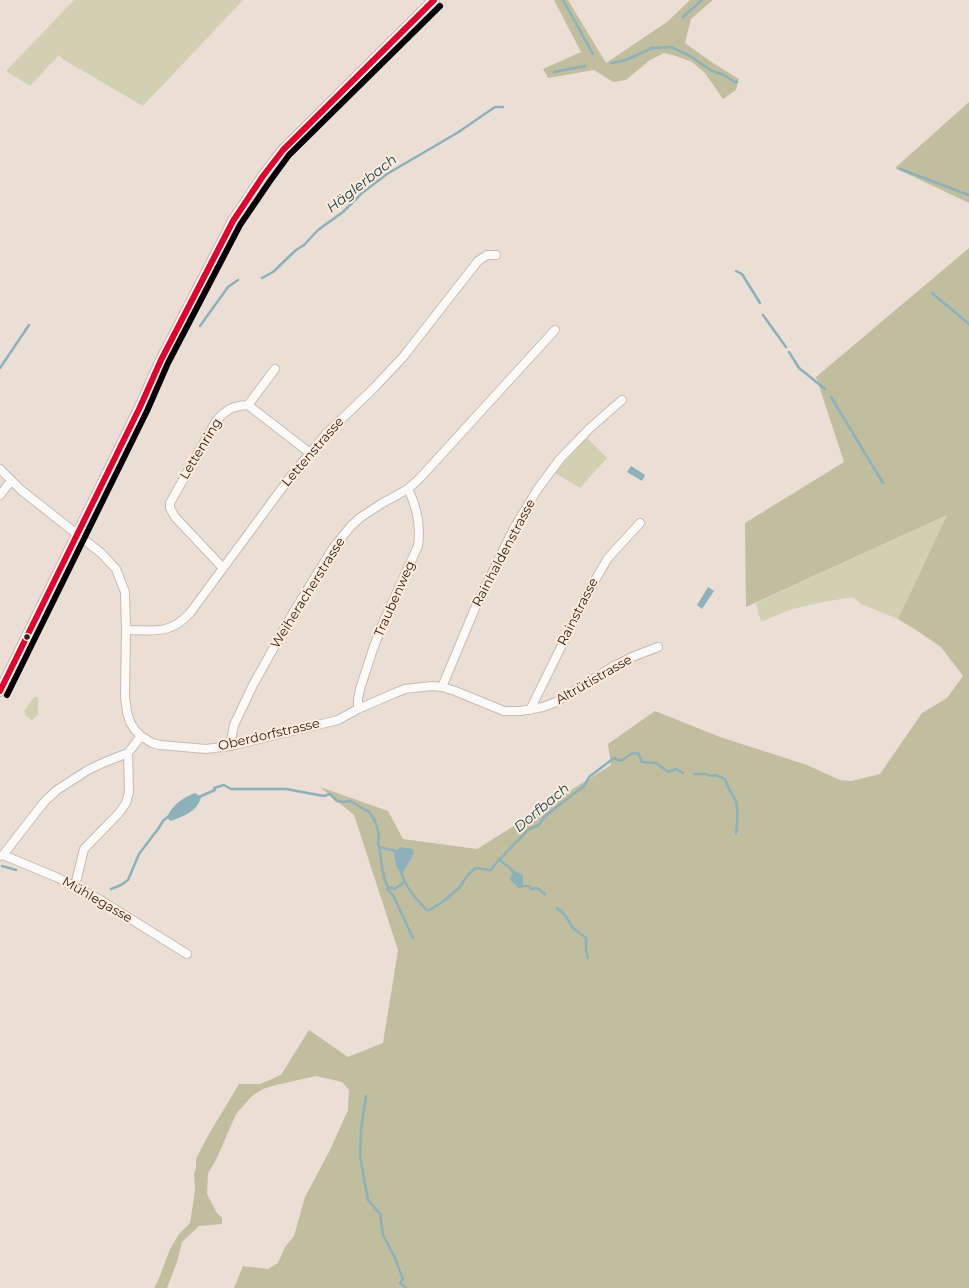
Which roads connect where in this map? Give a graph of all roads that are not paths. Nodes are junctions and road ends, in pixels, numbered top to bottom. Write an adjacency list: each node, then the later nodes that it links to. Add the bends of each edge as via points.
1 (434, 0): 13 (street, via 282,150 252,191 233,221 161,360)
2 (496, 254): 7 (street, Lettenstrasse, via 478,261 404,357)
3 (555, 330): 10 (street, Weiheracherstrasse)
4 (275, 369): 6 (street)
5 (622, 400): 17 (street, Rainhaldenstrasse, via 560,459 537,490 514,528 476,606)
6 (248, 405): 7 (street); 14 (street, Lettenring, via 232,407 216,421 170,503 175,517)
7 (310, 453): 14 (street, Lettenstrasse)
8 (0, 469): 9 (street)
9 (11, 481): 11 (street); 13 (street)
10 (408, 489): 19 (street, Traubenweg, via 419,520 418,546 373,649 360,689); 22 (street, Weiheracherstrasse, via 361,517 333,548 292,613 253,685 234,725)
11 (0, 495)
12 (640, 522): 20 (street, Rainstrasse, via 608,558 597,575)
13 (76, 534): 15 (street, via 101,553 116,569 124,592); 18 (street)
14 (223, 568): 15 (street, Lettenstrasse, via 180,624 163,630)
15 (126, 630): 21 (street, via 126,712 135,730)
16 (658, 647): 20 (street, Altrütistrasse, via 614,666 556,702)
17 (442, 687): 19 (street, Oberdorfstrasse, via 405,689); 20 (street, Oberdorfstrasse, via 504,711)
18 (0, 692)
19 (358, 709): 22 (street, Oberdorfstrasse, via 338,720)
20 (530, 710)
21 (142, 736): 22 (street, Oberdorfstrasse, via 160,745 206,749); 23 (street)
22 (230, 746)
23 (128, 753): 24 (street, via 88,770 57,790 45,801); 25 (street, via 128,798 119,813 84,849)
24 (1, 856): 25 (street, Mühlegasse)
25 (75, 886): 26 (street, Mühlegasse)
26 (187, 954)

